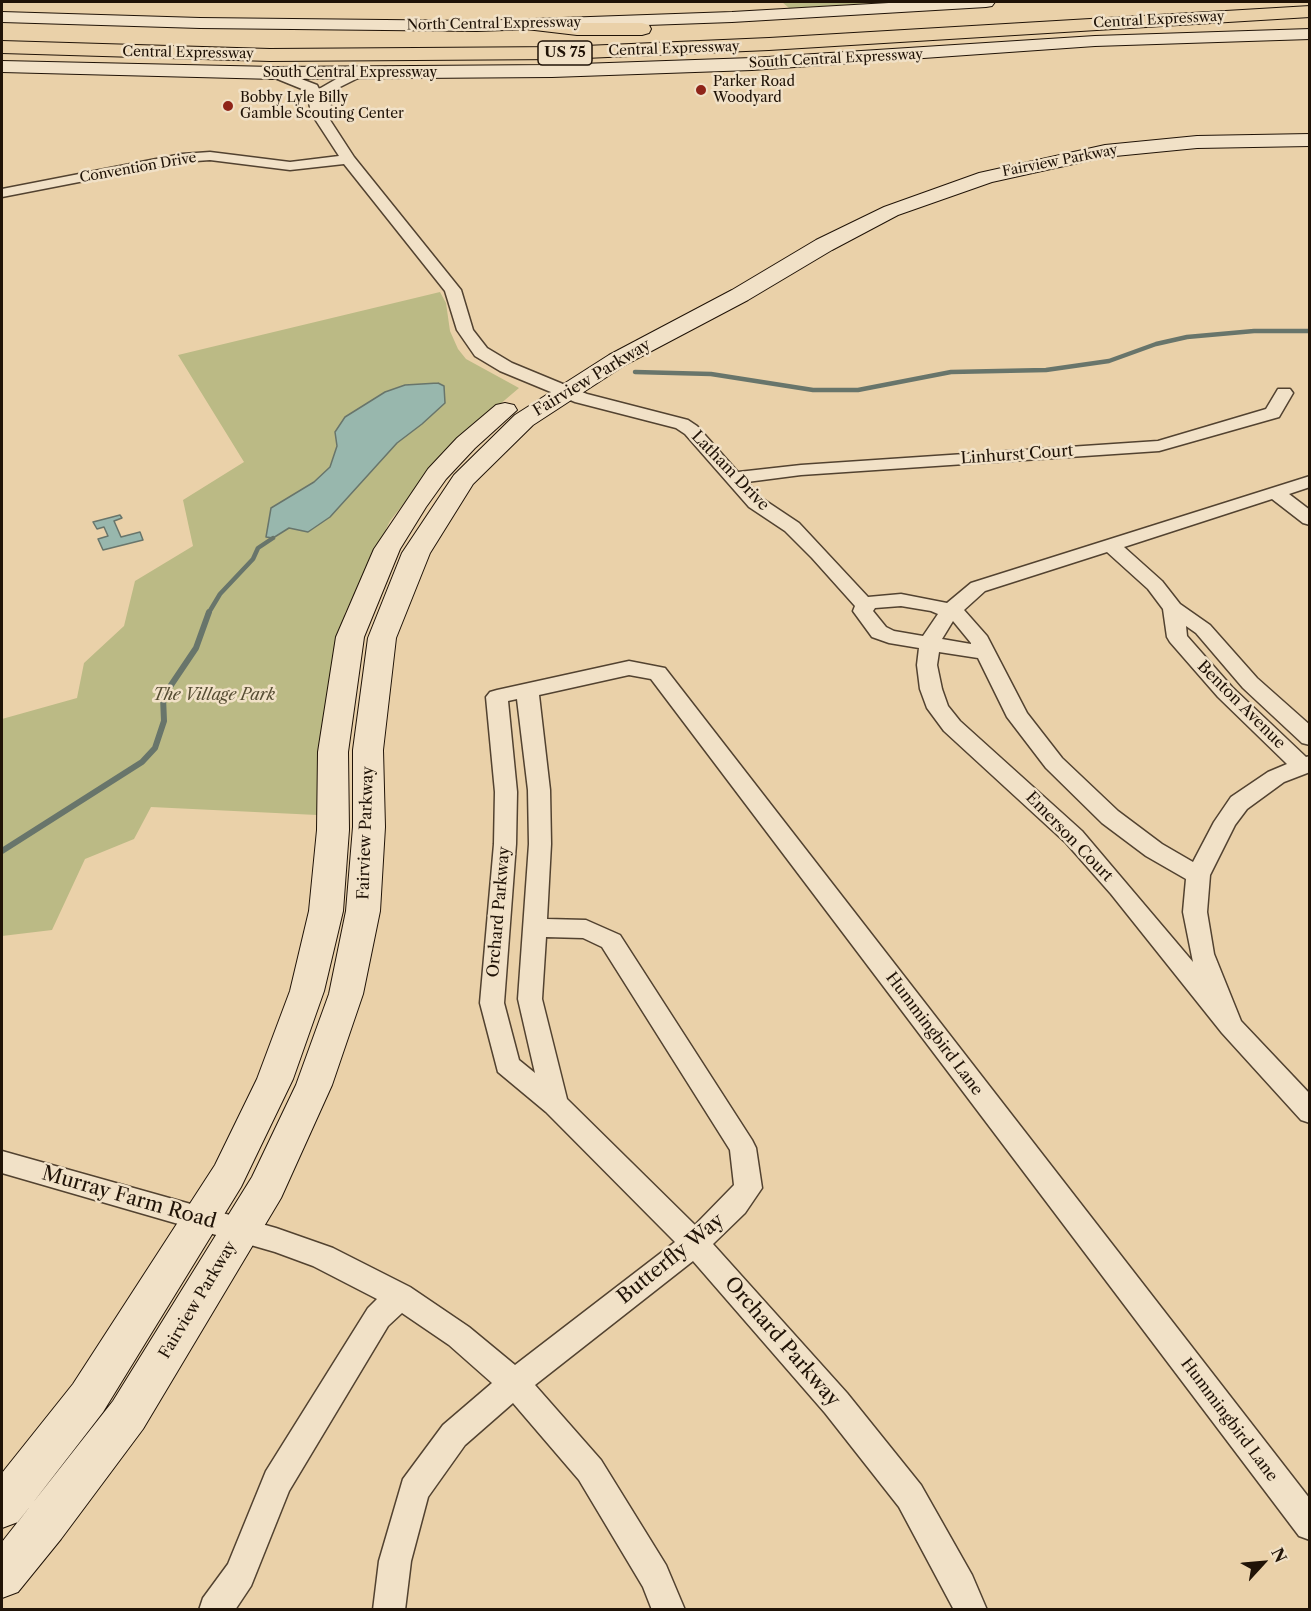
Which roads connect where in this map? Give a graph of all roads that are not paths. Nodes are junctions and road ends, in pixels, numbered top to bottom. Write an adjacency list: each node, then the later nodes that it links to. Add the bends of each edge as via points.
1 (986, 2): 8 (street, North Central Expressway)
2 (1256, 2): 9 (highway, Central Expressway / US 75)
3 (207, 3): 7 (street)
4 (1310, 11): 6 (highway, Central Expressway / US 75)
5 (2, 17): 7 (street, North Central Expressway)
6 (1128, 22): 12 (highway, Central Expressway / US 75, via 759,45 500,54 218,54); 14 (highway, via 1097,31 976,43 661,63)
7 (200, 23): 8 (street, North Central Expressway)
8 (533, 25): 9 (highway, via 588,29)
9 (854, 28): 11 (highway, Central Expressway / US 75, via 460,44 208,43)
10 (1310, 32): 14 (street, South Central Expressway)
11 (2, 35)
12 (2, 47)
13 (2, 67): 15 (street, South Central Expressway)
14 (623, 69): 16 (street, South Central Expressway)
15 (275, 73): 16 (street, South Central Expressway); 17 (street, Latham Drive, via 312,88)
16 (357, 74): 17 (street, via 326,88)
17 (323, 119): 19 (street, Latham Drive)
18 (1310, 140): 21 (street, Fairview Parkway, via 1173,144 1105,151 986,177 719,284 595,350)
19 (348, 159): 20 (street, Convention Drive, via 290,166 210,156 182,158); 21 (street, Latham Drive, via 453,290 473,344 506,367)
20 (2, 193)
21 (554, 387): 23 (street, Latham Drive, via 606,406 682,424); 43 (street, Fairview Parkway, via 501,412 437,474 387,549 369,588 350,637 340,695 333,752 333,830 326,911 308,991 275,1079 228,1176); 44 (street, Fairview Parkway, via 463,480 416,553 399,591 382,638 373,694 363,910 346,994 314,1085 267,1187)
22 (1284, 393): 23 (street, Linhurst Court, via 1273,413 1159,446 801,470)
23 (735, 478): 28 (street, Latham Drive, via 756,502 792,527)
24 (1310, 482): 25 (street, Emerson Court)
25 (1276, 493): 26 (street); 27 (street, Emerson Court)
26 (1310, 519)
27 (1111, 545): 29 (street, Benton Avenue, via 1155,585); 30 (street, Emerson Court, via 978,587)
28 (865, 605): 30 (street, via 879,600 901,600); 31 (street, via 865,615 879,632)
29 (1173, 608): 35 (street, Benton Avenue, via 1203,629 1250,683); 36 (street, Benton Avenue, via 1177,637 1225,692)
30 (951, 610): 31 (street, Emerson Court); 32 (street, via 971,628)
31 (930, 645): 32 (street); 39 (street, Emerson Court, via 927,665 931,689 938,708 952,726 1074,837)
32 (986, 653): 37 (street, via 1018,717 1054,763 1110,817 1154,850)
33 (528, 692): 34 (street, Hummingbird Lane); 38 (street, via 539,790); 49 (street, Hummingbird Lane, via 629,668 658,673)
34 (497, 697): 40 (street, Orchard Parkway, via 506,792 492,1002 507,1065)
35 (1310, 738)
36 (1306, 764): 37 (street, via 1276,777 1239,803)
37 (1198, 875): 39 (street, via 1195,912 1202,954)
38 (535, 928): 40 (street, via 530,999); 45 (street, Butterfly Way, via 586,929 611,941 743,1148 748,1188)
39 (1231, 1026): 41 (street, Emerson Court)
40 (555, 1104): 45 (street, Orchard Parkway)
41 (1310, 1112)
42 (2, 1162): 43 (street, Murray Farm Road)
43 (201, 1218): 44 (street, Murray Farm Road); 48 (street, Fairview Parkway, via 88,1398)
44 (241, 1229): 46 (street, Murray Farm Road, via 323,1257); 50 (street, Fairview Parkway, via 128,1415)
45 (695, 1243): 47 (street, Butterfly Way); 54 (street, Orchard Parkway, via 836,1403 910,1496)
46 (400, 1296): 47 (street, Murray Farm Road, via 459,1336); 51 (street, via 378,1317 277,1482 240,1575)
47 (514, 1383): 52 (street, Butterfly Way, via 454,1436 414,1490 395,1561); 53 (street, Murray Farm Road, via 590,1470 655,1576)
48 (2, 1507)
49 (1310, 1525)
50 (2, 1576)
51 (215, 1610)
52 (389, 1610)
53 (669, 1610)
54 (971, 1610)

